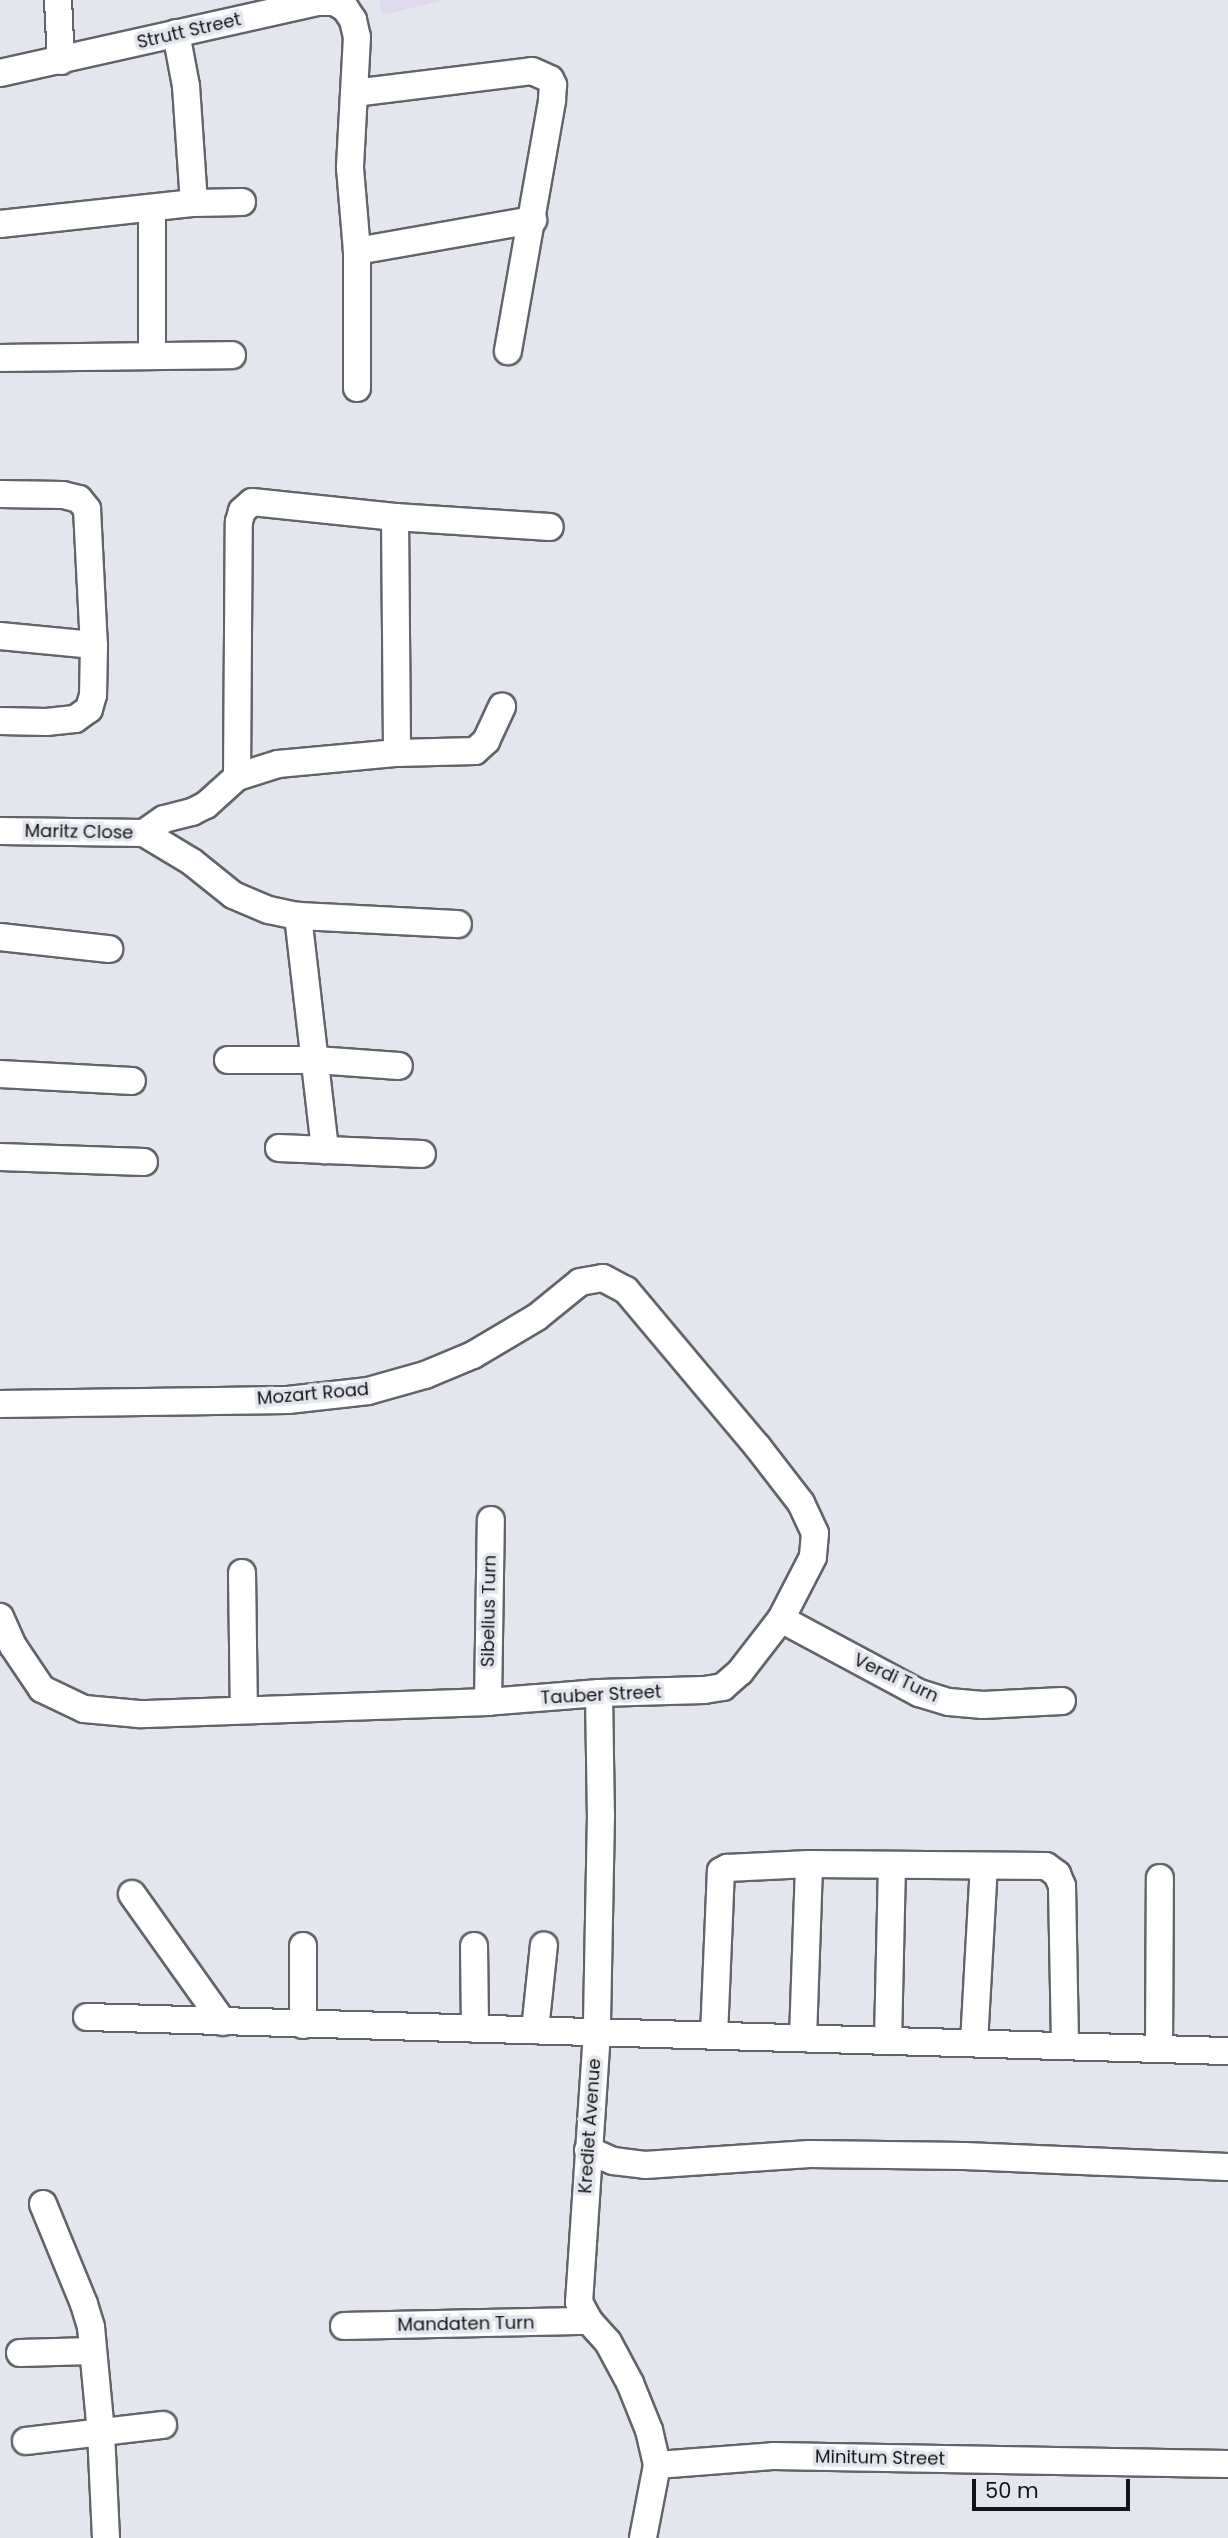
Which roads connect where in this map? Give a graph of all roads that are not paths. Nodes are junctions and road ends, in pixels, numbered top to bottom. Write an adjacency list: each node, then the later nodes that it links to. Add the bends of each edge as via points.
1 (58, 0): 3 (street)
2 (176, 33): 3 (street, Strutt Street); 5 (street, Strutt Street, via 326,1 339,5 349,12 357,37); 7 (street, via 186,86)
3 (61, 61): 4 (street, Strutt Street)
4 (0, 73)
5 (354, 93): 9 (street, via 532,71 545,75 553,85 552,101); 11 (street, via 350,168)
6 (242, 202): 7 (street)
7 (194, 204): 8 (street)
8 (152, 208): 10 (street); 13 (street)
9 (533, 220): 11 (street); 12 (street)
10 (0, 224)
11 (357, 251): 16 (street)
12 (508, 351)
13 (152, 354): 14 (street); 15 (street)
14 (232, 355)
15 (0, 358)
16 (356, 388)
17 (0, 494): 21 (street, via 63,495 79,499 87,509)
18 (395, 517): 19 (street); 24 (street); 25 (street, via 252,502 242,510)
19 (550, 527)
20 (0, 636): 21 (street)
21 (94, 645): 23 (street, via 89,709 75,719)
22 (502, 706): 24 (street, via 486,741 475,751)
23 (0, 721)
24 (397, 754): 25 (street, via 278,764)
25 (237, 777): 27 (street, via 206,805 164,819)
26 (0, 831): 27 (street, Maritz Close)
27 (144, 833): 28 (street, Maritz Close, via 233,895)
28 (299, 916): 29 (street, Maritz Close); 33 (street)
29 (458, 924)
30 (0, 937): 31 (street)
31 (109, 948)
32 (228, 1060): 33 (street)
33 (316, 1060): 34 (street); 38 (street)
34 (399, 1066)
35 (0, 1074): 36 (street)
36 (132, 1081)
37 (279, 1148): 38 (street)
38 (325, 1150): 39 (street)
39 (422, 1154)
40 (0, 1157): 41 (street)
41 (144, 1163)
42 (596, 1278): 43 (street, Mozart Road, via 580,1282 537,1317 473,1355 368,1391 288,1400); 47 (street, Tauber Street, via 626,1290 801,1503 815,1533 813,1557)
43 (0, 1405)
44 (491, 1520): 50 (street, Sibelius Turn)
45 (242, 1573): 51 (street)
46 (0, 1617): 51 (street, Tauber Street, via 42,1689 84,1709 139,1714)
47 (781, 1619): 48 (street, Tauber Street, via 723,1687); 49 (street, Verdi Turn, via 919,1693 949,1702)
48 (599, 1693): 50 (street, Tauber Street); 65 (street, Krediet Avenue)
49 (1062, 1701)
50 (488, 1702): 51 (street, Tauber Street)
51 (244, 1708)
52 (809, 1864): 53 (street); 66 (street, via 720,1871); 67 (street)
53 (892, 1865): 54 (street); 68 (street)
54 (984, 1867): 69 (street); 70 (street, via 1046,1867 1057,1874 1062,1886)
55 (1160, 1878): 71 (street)
56 (132, 1894): 61 (street)
57 (544, 1945): 64 (street)
58 (303, 1946): 62 (street)
59 (474, 1946): 63 (street)
60 (87, 2017): 61 (street)
61 (223, 2022): 62 (street)
62 (303, 2025): 63 (street)
63 (475, 2029): 64 (street)
64 (535, 2030): 65 (street)
65 (597, 2032): 66 (street); 73 (street, Krediet Avenue)
66 (714, 2036): 67 (street)
67 (803, 2038): 68 (street)
68 (888, 2041): 69 (street)
69 (974, 2043): 70 (street)
70 (1066, 2046): 71 (street)
71 (1159, 2049): 72 (street)
72 (1228, 2051)
73 (588, 2150): 74 (street, via 613,2161 645,2165 810,2154); 76 (street, Krediet Avenue, via 579,2302)
74 (1228, 2167)
75 (43, 2203): 78 (street, via 84,2304)
76 (589, 2321): 77 (street, Mandaten Turn); 84 (street, Krediet Avenue, via 608,2342 630,2383)
77 (344, 2326)
78 (92, 2351): 79 (street); 81 (street)
79 (20, 2353)
80 (163, 2425): 81 (street)
81 (101, 2432): 82 (street); 85 (street)
82 (26, 2441)
83 (1228, 2464): 84 (street, Minitum Street, via 773,2456)
84 (657, 2465): 86 (street, Krediet Avenue)
85 (106, 2538)
86 (643, 2538)

